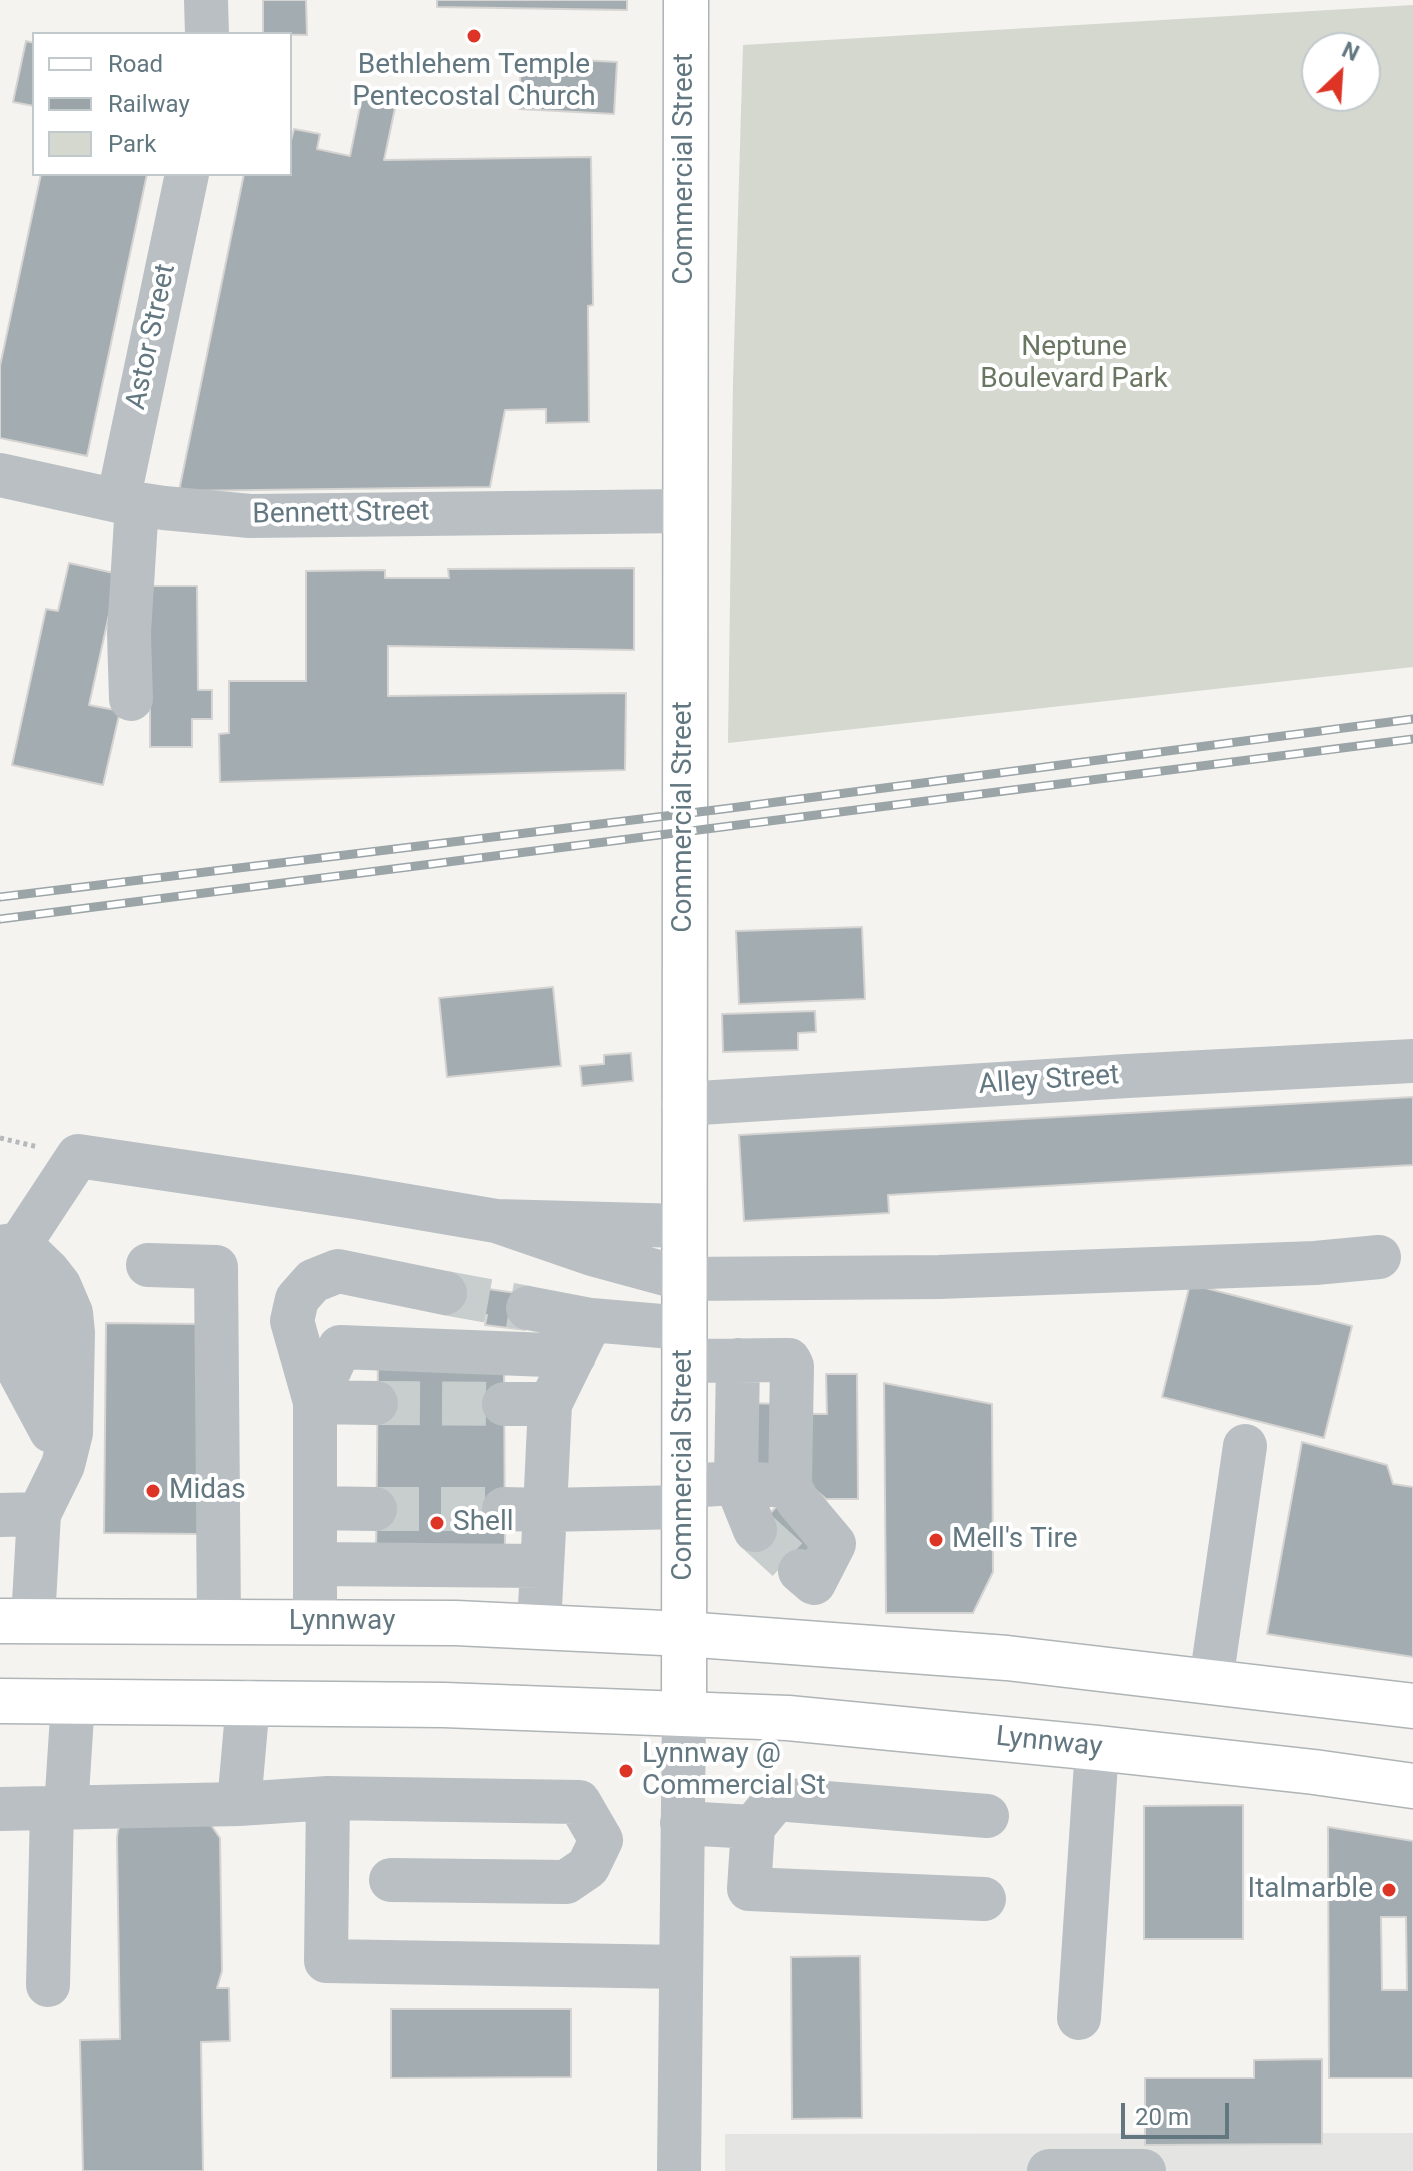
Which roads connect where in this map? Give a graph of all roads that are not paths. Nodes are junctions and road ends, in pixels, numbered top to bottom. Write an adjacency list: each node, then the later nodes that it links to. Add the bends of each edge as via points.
1 (206, 0): 3 (street)
2 (686, 0): 7 (main road, Commercial Street)
3 (207, 32)
4 (187, 176): 6 (street, Astor Street)
5 (0, 475): 6 (street, Bennett Street)
6 (127, 502): 7 (street, Bennett Street, via 250,516); 8 (street, Astor Street)
7 (685, 511): 10 (main road, Commercial Street)
8 (131, 699)
9 (1413, 1061): 10 (street, Alley Street)
10 (684, 1104): 12 (main road, Commercial Street)
11 (496, 1221): 12 (street); 13 (street, via 78,1156); 16 (street)
12 (684, 1226): 16 (main road, Commercial Street)
13 (10, 1246): 31 (street, via 48,1271 59,1285 73,1333 71,1433 63,1465)
14 (1379, 1257): 16 (street, via 939,1277)
15 (148, 1265): 39 (street, via 216,1267)
16 (684, 1279): 21 (main road, Commercial Street)
17 (8, 1291): 31 (street, via 47,1342 53,1364 54,1437)
18 (445, 1293): 23 (street, via 338,1271 313,1281 297,1299 292,1321)
19 (528, 1308): 20 (street)
20 (582, 1338): 21 (street); 23 (street, via 340,1347); 26 (street)
21 (684, 1345): 22 (street); 30 (main road, Commercial Street)
22 (738, 1360): 28 (street); 29 (street, via 789,1360 792,1366)
23 (315, 1402): 24 (street); 32 (street)
24 (376, 1403)
25 (504, 1404): 26 (street)
26 (550, 1404): 34 (street)
27 (1245, 1446): 44 (street)
28 (736, 1483): 29 (street); 30 (street); 35 (street)
29 (790, 1486): 43 (street, via 834,1544 807,1577)
30 (684, 1496): 34 (street); 42 (main road, Commercial Street)
31 (31, 1505): 38 (street)
32 (316, 1508): 33 (street); 36 (street)
33 (375, 1509)
34 (525, 1510): 37 (street)
35 (755, 1530)
36 (316, 1564): 37 (street); 40 (street)
37 (542, 1566): 41 (street)
38 (17, 1620): 39 (main road, Lynnway)
39 (219, 1621): 40 (main road, Lynnway)
40 (315, 1622): 41 (main road, Lynnway)
41 (539, 1626): 42 (main road, Lynnway)
42 (684, 1634): 43 (main road, Lynnway); 49 (main road)
43 (803, 1642): 44 (main road, Lynnway)
44 (1211, 1681): 48 (main road, Lynnway)
45 (0, 1701): 46 (main road, Lynnway)
46 (73, 1701): 47 (main road, Lynnway); 55 (street)
47 (248, 1702): 49 (main road, Lynnway); 53 (street)
48 (1413, 1706)
49 (684, 1714): 50 (main road, Lynnway, via 842,1722); 57 (street)
50 (1097, 1748): 51 (main road, Lynnway); 63 (street)
51 (1413, 1786)
52 (328, 1798): 53 (street); 59 (street, via 579,1802 601,1840 588,1867 566,1882); 61 (street, via 326,1961)
53 (239, 1804): 55 (street)
54 (0, 1809): 55 (street)
55 (59, 1809): 62 (street)
56 (987, 1816): 58 (street, via 776,1799)
57 (682, 1823): 58 (street); 61 (street)
58 (753, 1827): 60 (street, via 749,1889)
59 (391, 1880)
60 (984, 1899)
61 (681, 1967): 64 (street)
62 (48, 1985)
63 (1079, 2018)
64 (679, 2171)
65 (1049, 2171): 66 (street)
66 (1144, 2171)

